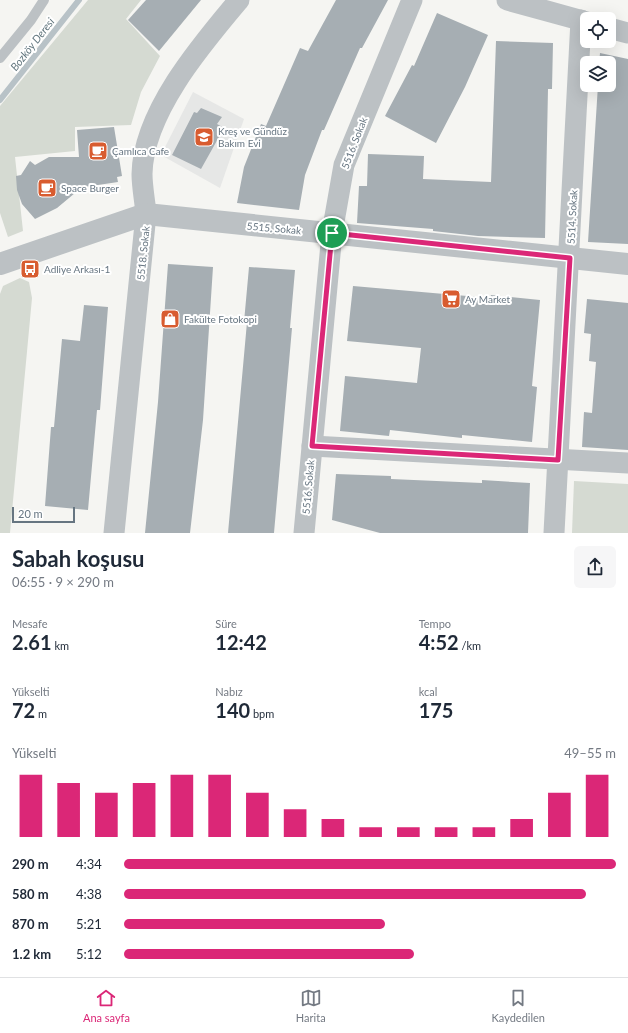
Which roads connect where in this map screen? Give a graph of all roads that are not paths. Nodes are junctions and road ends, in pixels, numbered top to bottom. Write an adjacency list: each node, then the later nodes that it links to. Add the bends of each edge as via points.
1 (44, 0): 9 (lane)
2 (239, 0): 10 (street, 5518. Sokak, via 210,34 161,105 147,146 142,174)
3 (412, 0): 11 (street, 5516. Sokak, via 344,165)
4 (507, 0): 5 (street)
5 (580, 20)
6 (616, 30): 7 (street)
7 (628, 33)
8 (582, 48): 12 (street, 5514. Sokak)
9 (0, 58)
10 (146, 214): 11 (street, 5515. Sokak); 13 (street, 5515. Sokak); 18 (street, 5518. Sokak)
11 (332, 233): 12 (street, 5515. Sokak); 15 (street, 5516. Sokak)
12 (570, 258): 14 (street, 5515. Sokak); 16 (street, 5514. Sokak)
13 (0, 264)
14 (628, 264)
15 (312, 446): 16 (street); 19 (street, 5516. Sokak)
16 (558, 460): 17 (street); 20 (street, 5514. Sokak)
17 (628, 463)
18 (114, 533)
19 (304, 533)
20 (554, 533)

